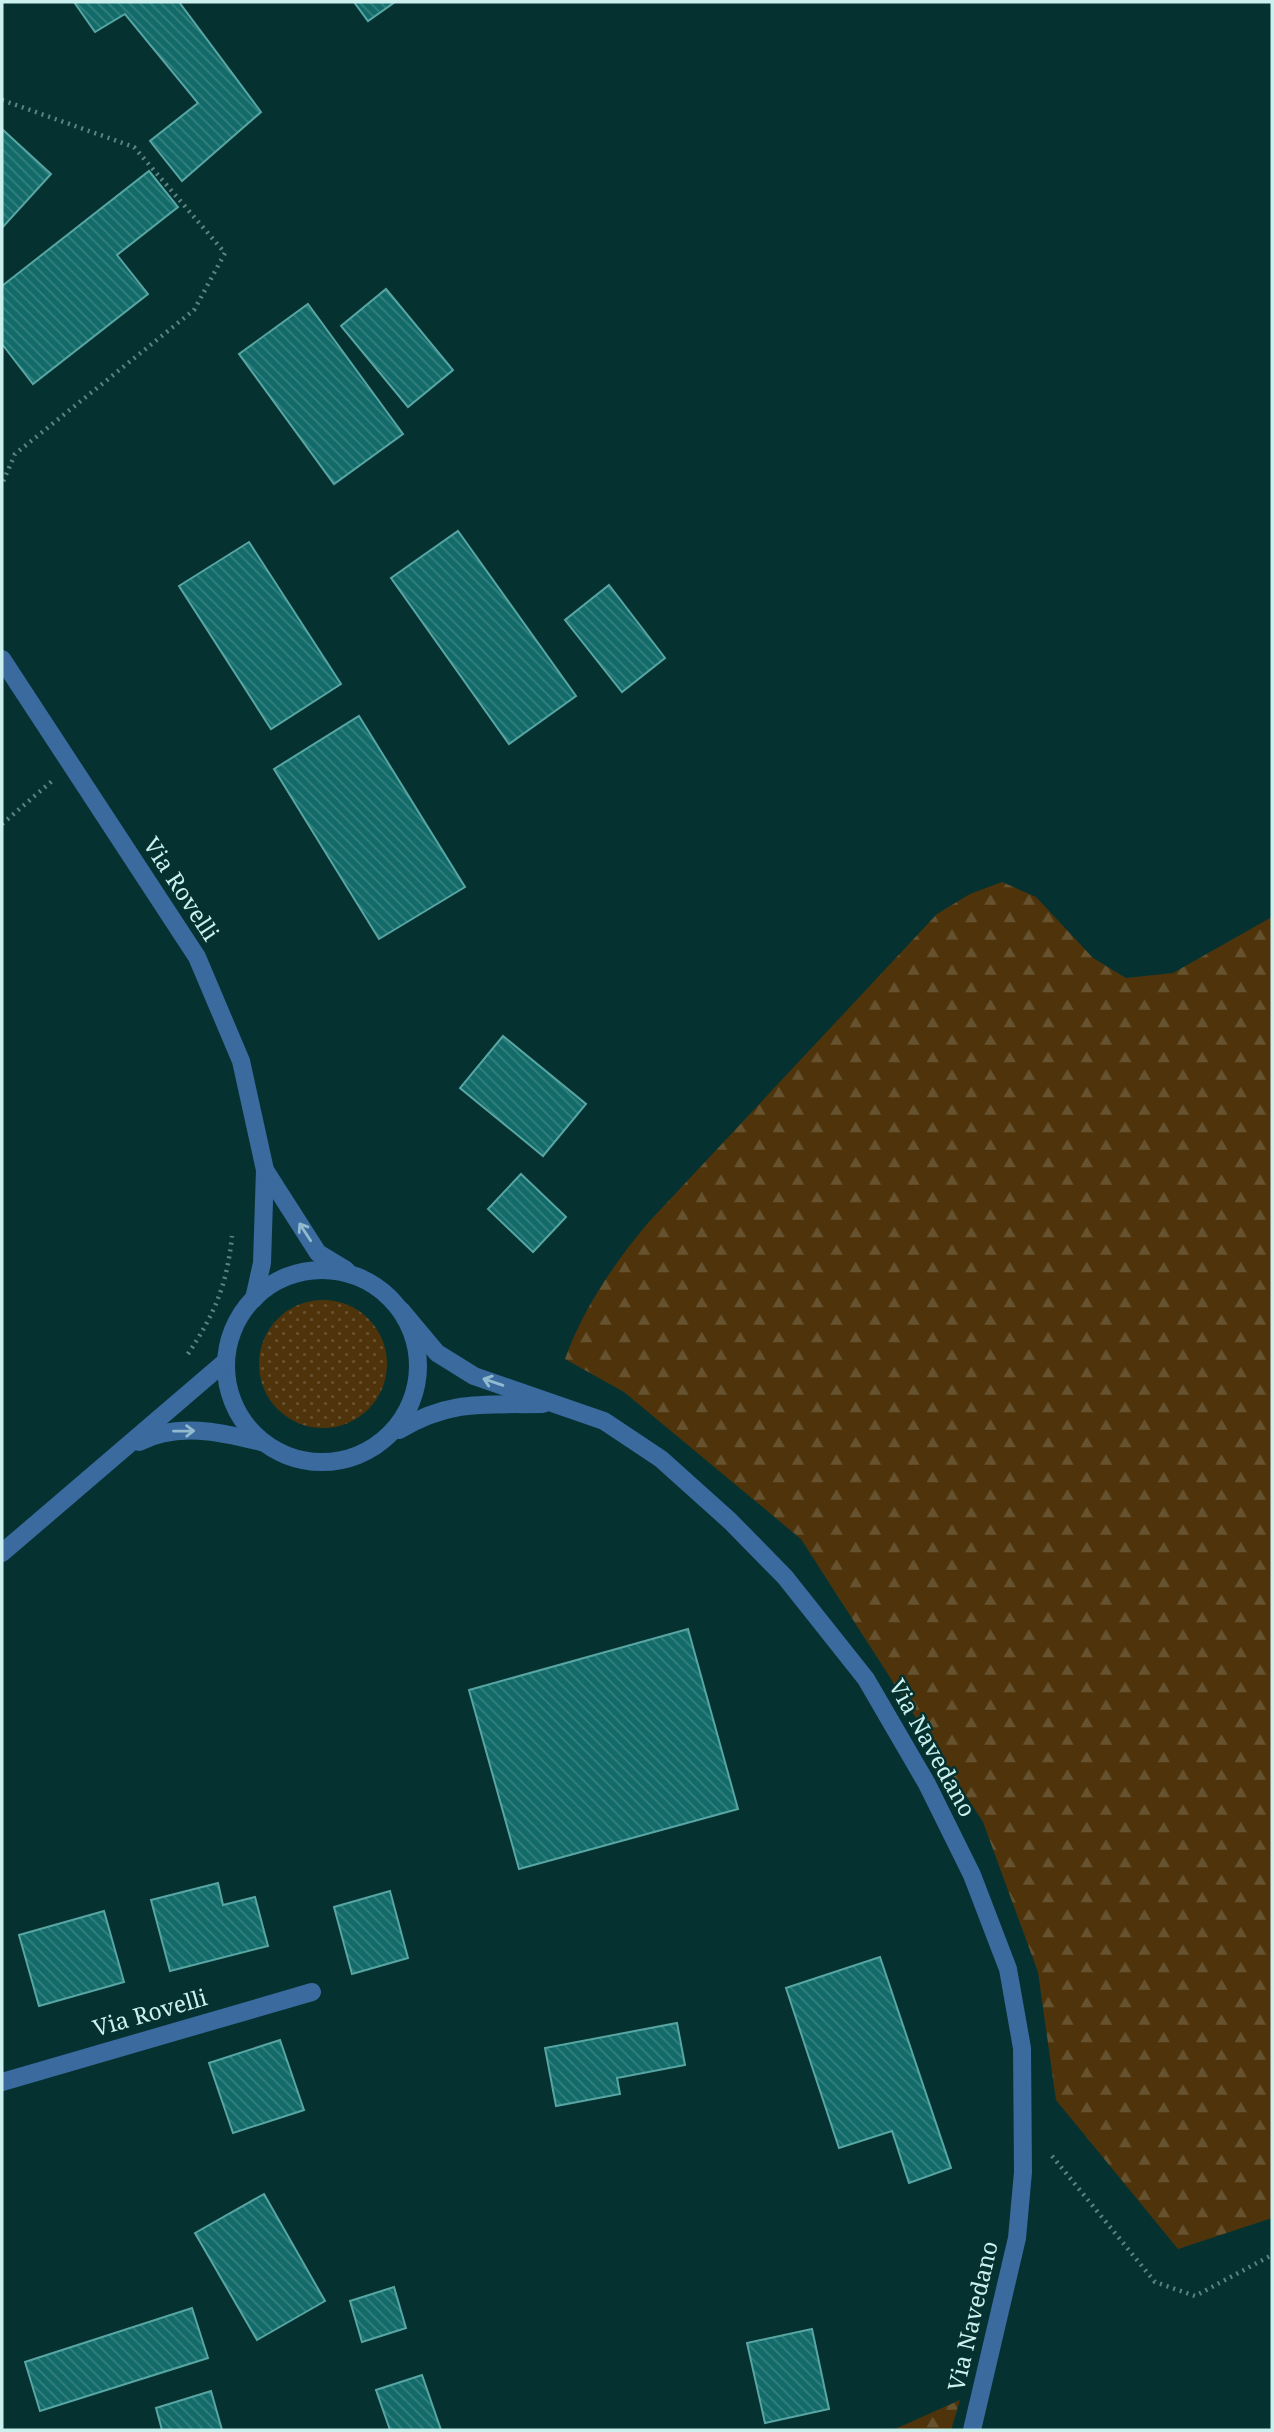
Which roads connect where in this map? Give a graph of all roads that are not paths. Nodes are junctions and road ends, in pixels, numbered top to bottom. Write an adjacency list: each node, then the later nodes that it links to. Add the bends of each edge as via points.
1 (2, 659): 2 (street, Via Rovelli, via 197,957 241,1061)
2 (265, 1170): 3 (street, Via Rovelli, one-way to 2, via 318,1253); 4 (street, Via Rovelli, via 262,1263)
3 (355, 1275): 4 (street, via 312,1270 271,1285); 5 (street)
4 (254, 1298): 6 (street, via 234,1327)
5 (401, 1310): 7 (street, Via Navedano, one-way to 5, via 474,1376 437,1353); 8 (street, via 412,1330 419,1375 409,1408)
6 (226, 1361): 9 (street, via 231,1398 239,1415); 10 (street)
7 (557, 1404): 8 (street, via 456,1405 426,1414); 14 (street, Via Navedano, via 604,1421 661,1459 785,1577 866,1679 927,1784 972,1875 1008,1969 1022,2048 1023,2120 1017,2238)
8 (390, 1436): 9 (street, via 351,1459 328,1462 284,1455)
9 (264, 1443): 10 (street, one-way to 9, via 151,1436 176,1430 222,1432)
10 (120, 1452): 11 (street)
11 (2, 1553)
12 (312, 1992): 13 (street, Via Rovelli)
13 (2, 2082)
14 (972, 2430)

